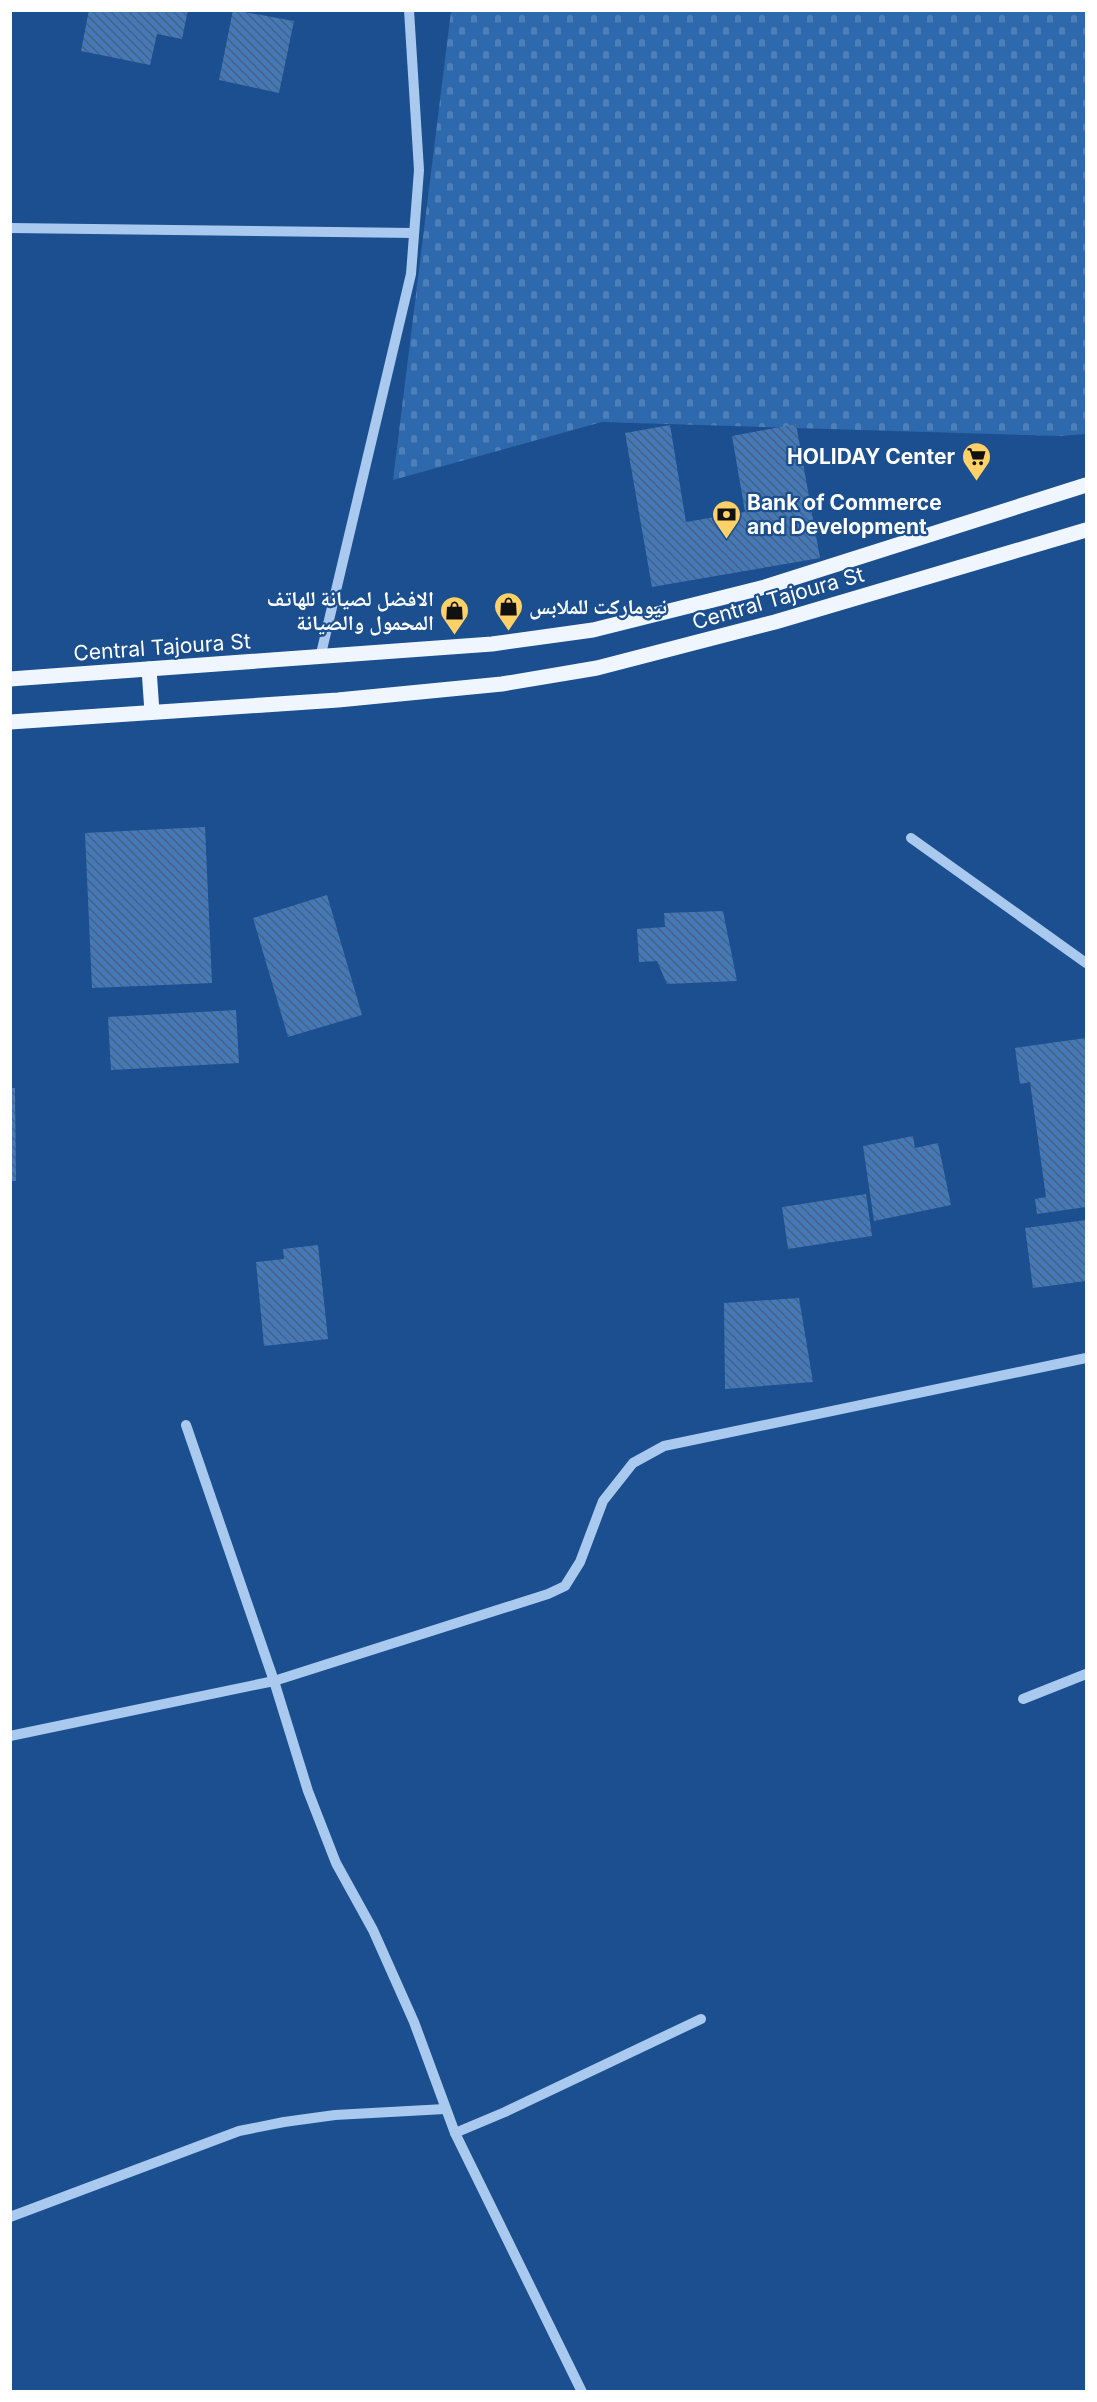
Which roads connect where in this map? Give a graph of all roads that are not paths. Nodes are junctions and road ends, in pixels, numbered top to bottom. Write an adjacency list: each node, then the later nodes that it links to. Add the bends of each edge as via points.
1 (409, 10): 3 (street, via 419,170)
2 (10, 228): 3 (street)
3 (414, 233): 6 (street, via 411,274)
4 (1086, 485): 6 (main road, Central Tajoura St, via 765,587 593,630 492,644)
5 (1086, 530): 9 (main road, Central Tajoura St, via 775,622 597,668 502,684)
6 (320, 658): 7 (main road, Central Tajoura St)
7 (149, 669): 8 (main road, Central Tajoura St); 9 (main road)
8 (10, 679)
9 (152, 712): 10 (main road, Central Tajoura St)
10 (10, 722)
11 (911, 838): 12 (street)
12 (1086, 963)
13 (1086, 1358): 16 (street, via 664,1446 633,1463 603,1501 565,1586)
14 (186, 1425): 16 (street)
15 (1086, 1674): 17 (street)
16 (274, 1681): 18 (street); 20 (street, via 336,1863 374,1930 414,2022)
17 (1023, 1699)
18 (10, 1736)
19 (701, 2019): 21 (street)
20 (445, 2109): 21 (street); 22 (street, via 334,2115 239,2131)
21 (455, 2133): 23 (street)
22 (10, 2217)
23 (582, 2391)

